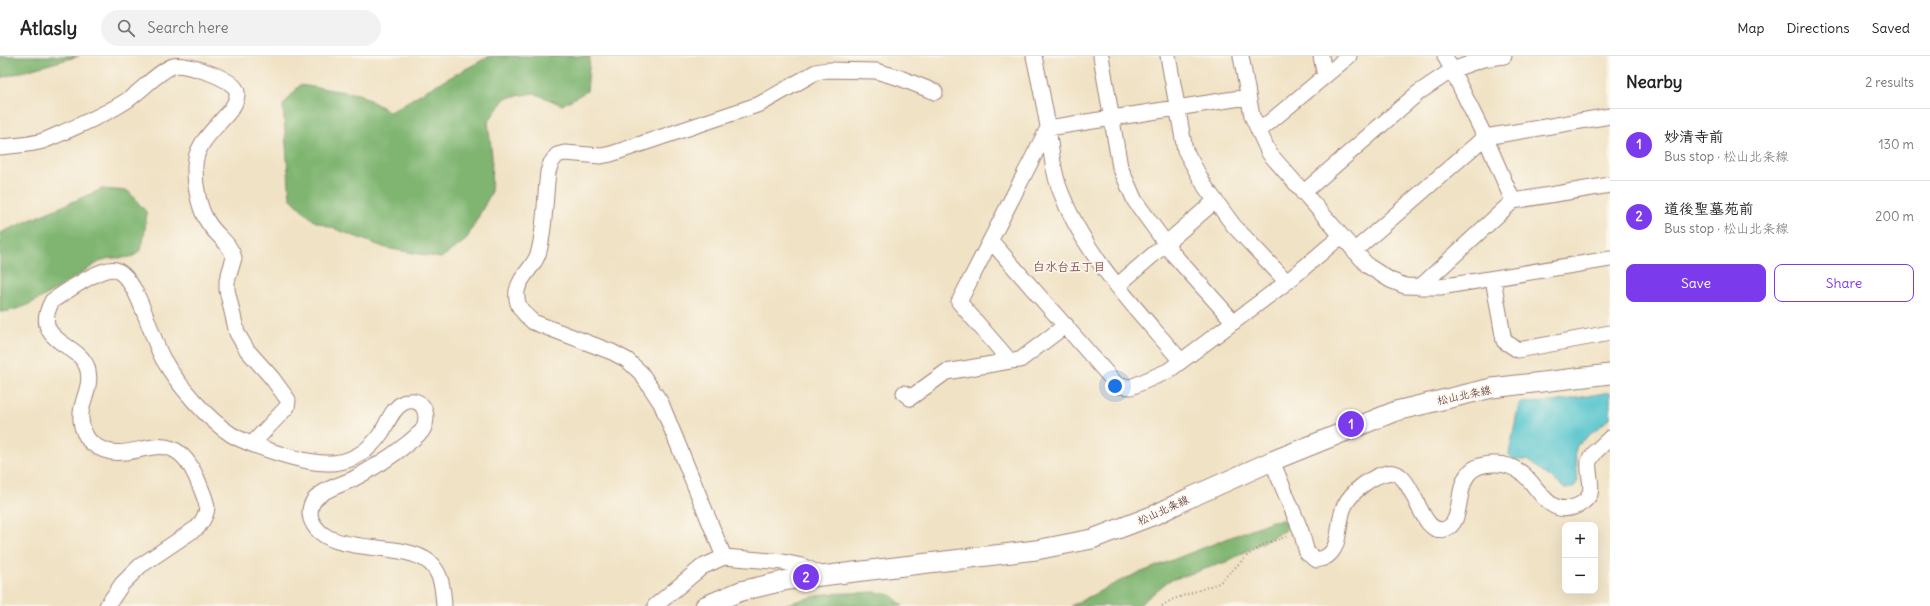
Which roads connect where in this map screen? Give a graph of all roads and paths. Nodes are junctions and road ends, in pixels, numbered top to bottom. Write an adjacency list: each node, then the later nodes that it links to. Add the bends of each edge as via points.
1 (1034, 56): 16 (street)
2 (1101, 56): 15 (street)
3 (1168, 56): 13 (street)
4 (1240, 56): 12 (street)
5 (1321, 56): 10 (street)
6 (1349, 56): 10 (street)
7 (1445, 56): 9 (street)
8 (1504, 56): 9 (street, via 1483,59)
9 (1452, 70): 18 (street); 21 (street, via 1418,93)
10 (1326, 76): 17 (street)
11 (936, 92): 44 (street, via 876,71 816,72 760,104 732,114 611,154 601,156 565,153 557,155 551,163 539,253 522,278 517,290 517,302 523,313 533,322 612,352 627,360 641,373 661,403)
12 (1247, 97): 13 (street); 17 (street)
13 (1176, 109): 15 (street); 22 (street, via 1185,150)
14 (1610, 116): 18 (street)
15 (1111, 117): 16 (street); 26 (street, via 1120,167 1135,201)
16 (1048, 128): 25 (street); 31 (street, via 1051,158 1068,208 1094,258)
17 (1259, 131): 21 (street, via 1269,153)
18 (1485, 137): 23 (street); 27 (street)
19 (0, 147): 41 (street, via 40,142 81,125 129,100 173,66 189,66 229,81 235,86 237,92 231,110 205,139 196,157 194,168 204,215 227,243 234,258 227,290 237,333 247,350 288,400 287,407)
20 (1610, 185): 23 (street)
21 (1304, 194): 24 (street)
22 (1215, 201): 26 (street); 30 (street, via 1234,226)
23 (1513, 201): 32 (street)
24 (1341, 236): 27 (street); 30 (street)
25 (990, 241): 34 (street); 36 (street, via 959,302)
26 (1165, 244): 31 (street); 33 (street)
27 (1354, 251): 32 (street, via 1368,266 1390,280 1405,286)
28 (1610, 259): 29 (street)
29 (1493, 279): 32 (street, via 1440,287); 35 (street, via 1504,341 1518,350)
30 (1287, 282): 33 (street)
31 (1117, 286): 37 (street)
32 (1420, 287)
33 (1234, 322): 37 (street)
34 (1066, 325): 36 (street, via 1020,360); 37 (street, via 1118,386 1131,387 1168,371)
35 (1610, 333)
36 (1010, 361): 39 (street, via 946,372 910,398)
37 (1182, 361)
38 (1610, 374): 42 (main road, 松山北条線, via 1492,388 1396,411)
39 (904, 393)
40 (1610, 438): 43 (street, via 1588,460 1590,493 1582,503 1569,508 1560,509 1552,505 1524,474 1515,468 1486,464 1478,467 1464,480 1453,524 1445,529 1436,529 1426,520 1408,484 1400,476 1390,472 1378,476 1353,494 1344,506 1337,541 1326,559 1317,560 1307,553)
41 (252, 444): 46 (street, via 212,419 177,379 155,344 140,301 124,274 111,269 101,272 52,301 47,317 50,332 55,339 81,358 89,376 90,383 80,411 86,437 99,448 122,452 148,447 170,447 188,460 208,506 205,518 198,527 140,566 122,584); 47 (street, via 307,461 344,462 366,452 397,408 404,403 411,401 424,408 427,416 422,431 378,465 323,493 315,499 310,514 318,531 327,537 408,553 427,561 439,575 444,592)
42 (1272, 461): 43 (street); 45 (main road, 松山北条線, via 1157,514 1092,539 1036,550)
43 (1302, 531): 50 (path, via 1248,555 1219,583 1171,600)
44 (724, 557): 45 (street, via 783,562 802,566); 48 (street, via 702,567)
45 (825, 576): 49 (main road, 松山北条線, via 764,584 741,590)
46 (107, 606)
47 (444, 606)
48 (655, 606)
49 (704, 606)
50 (1162, 606)

